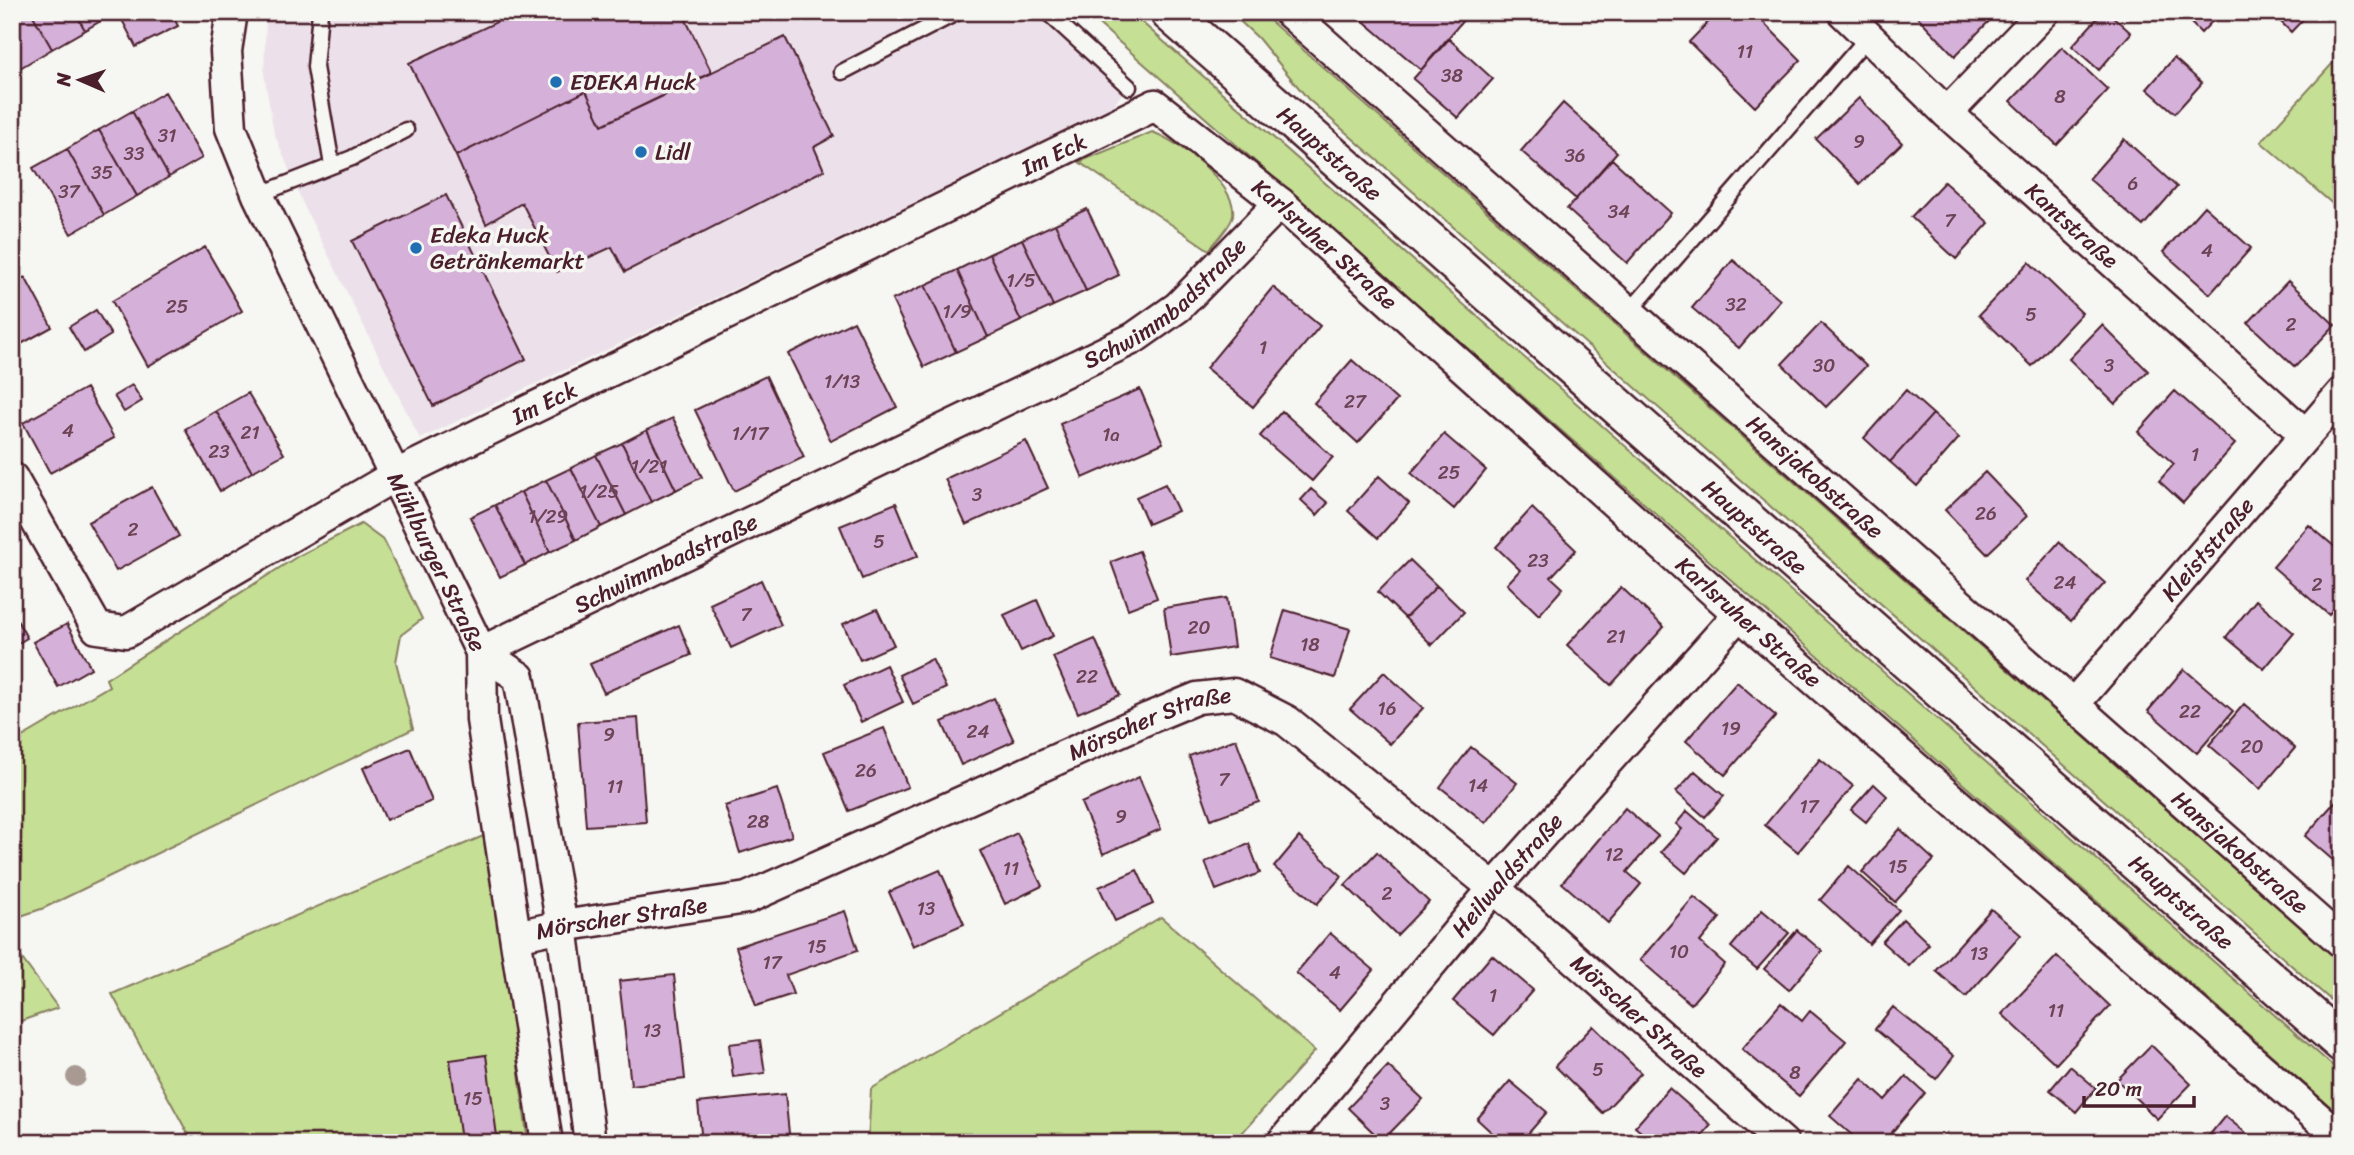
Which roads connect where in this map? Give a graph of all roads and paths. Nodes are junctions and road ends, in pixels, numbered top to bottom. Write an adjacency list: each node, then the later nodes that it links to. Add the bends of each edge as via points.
1 (232, 12): 16 (street, Mühlburger Straße, via 226,51 230,128)
2 (320, 12): 15 (lane, via 316,67)
3 (958, 12): 10 (lane)
4 (1047, 12): 11 (lane)
5 (1169, 12): 30 (street, Hauptstraße)
6 (1289, 12): 18 (street, Hansjakobstraße)
7 (1843, 12): 9 (street, Kantstraße)
8 (2044, 12): 13 (street)
9 (1868, 37): 13 (street, Kantstraße); 18 (lane)
10 (842, 72)
11 (1129, 87)
12 (1156, 105): 17 (street, Karlsruher Straße); 21 (street, Im Eck)
13 (1947, 114): 20 (street, Kantstraße)
14 (406, 130): 15 (lane)
15 (332, 165): 16 (lane)
16 (258, 195): 21 (street, Mühlburger Straße)
17 (1280, 203): 23 (street, Karlsruher Straße); 24 (street, Schwimmbadstraße, via 1178,307 1134,338)
18 (1629, 312): 25 (street, Hansjakobstraße)
19 (2342, 393): 20 (street, Kleiststraße)
20 (2305, 434): 25 (street, Kleiststraße)
21 (394, 476): 22 (street, Im Eck, via 126,632 97,628); 24 (street, Mühlburger Straße)
22 (12, 478)
23 (1739, 614): 26 (street, Heilwaldstraße); 31 (street, Karlsruher Straße)
24 (481, 652): 27 (street, via 519,677); 28 (street, Mühlburger Straße, via 482,720)
25 (2073, 705): 29 (street, Hansjakobstraße)
26 (1494, 888): 27 (street, Mörscher Straße, via 1287,721 1234,694 1197,698 1149,718 747,898); 34 (street, Heilwaldstraße); 35 (street, Mörscher Straße)
27 (562, 926): 28 (street, Mörscher Straße); 33 (street)
28 (516, 936): 32 (street, Mühlburger Straße)
29 (2342, 942)
30 (2342, 1043)
31 (2342, 1139)
32 (547, 1143)
33 (590, 1143)
34 (1282, 1143)
35 (1783, 1143)

